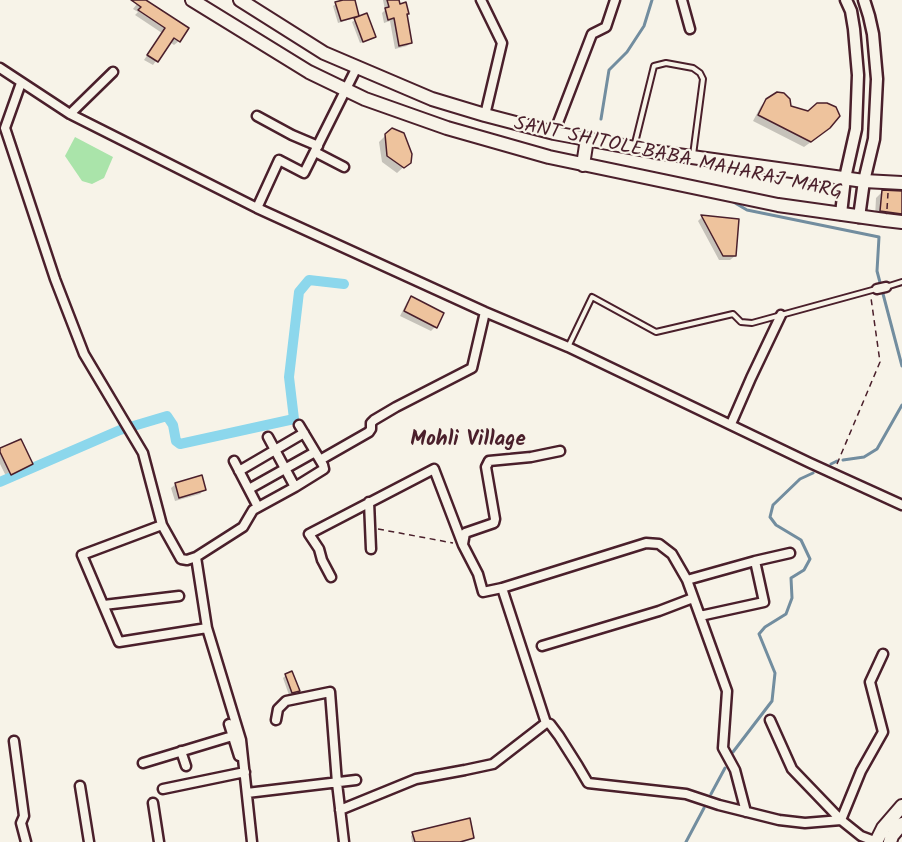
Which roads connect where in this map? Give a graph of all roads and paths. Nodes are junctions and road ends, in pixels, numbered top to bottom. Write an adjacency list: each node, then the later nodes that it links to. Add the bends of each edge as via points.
1 (192, 0): 14 (main road, SANT SHITOLEBABA MAHARAJ MARG, via 309,72)
2 (240, 0): 8 (main road, SANT SHITOLEBABA MAHARAJ MARG)
3 (481, 0): 16 (street, via 502,43)
4 (615, 0): 18 (street, via 606,27 592,33)
5 (682, 0): 9 (street)
6 (846, 0): 25 (street, via 854,29 858,75 856,129)
7 (864, 0): 26 (street, via 873,34 877,80 874,139)
8 (256, 4): 10 (main road, SANT SHITOLEBABA MAHARAJ MARG, via 324,52)
9 (690, 29)
10 (357, 67): 14 (street); 16 (main road, SANT SHITOLEBABA MAHARAJ MARG, via 432,99)
11 (0, 68): 13 (street)
12 (113, 72): 15 (street)
13 (21, 83): 15 (street); 55 (street, via 5,128 84,354 143,453)
14 (346, 90): 21 (street); 23 (main road, SANT SHITOLEBABA MAHARAJ MARG, via 447,128)
15 (70, 114): 29 (street)
16 (486, 115): 18 (main road, SANT SHITOLEBABA MAHARAJ MARG)
17 (257, 116): 21 (street)
18 (554, 133): 19 (main road, SANT SHITOLEBABA MAHARAJ MARG)
19 (587, 139): 20 (main road, SANT SHITOLEBABA MAHARAJ MARG); 23 (main road)
20 (634, 148): 22 (main road, SANT SHITOLEBABA MAHARAJ MARG); 22 (lane, via 654,66 666,63 693,68 703,79)
21 (316, 149): 24 (street); 29 (street, via 304,173 279,160)
22 (693, 157): 25 (main road, SANT SHITOLEBABA MAHARAJ MARG)
23 (583, 165): 30 (main road, SANT SHITOLEBABA MAHARAJ MARG)
24 (344, 167)
25 (845, 178): 26 (main road, SANT SHITOLEBABA MAHARAJ MARG); 30 (street)
26 (864, 181): 27 (main road, SANT SHITOLEBABA MAHARAJ MARG); 31 (street)
27 (902, 183)
28 (889, 187): 32 (path)
29 (257, 208): 36 (street)
30 (841, 214): 31 (main road, SANT SHITOLEBABA MAHARAJ MARG)
31 (860, 217): 32 (main road, SANT SHITOLEBABA MAHARAJ MARG)
32 (885, 220): 33 (main road, SANT SHITOLEBABA MAHARAJ MARG)
33 (902, 222)
34 (902, 282): 35 (lane)
35 (878, 289): 37 (lane); 49 (path, via 880,362)
36 (485, 312): 38 (street); 45 (street, via 472,368 374,420 369,432)
37 (781, 315): 38 (lane, via 752,323 741,322 733,314 656,332 592,297); 39 (street)
38 (568, 347): 39 (street)
39 (731, 424): 49 (street)
40 (299, 425): 41 (street)
41 (304, 433): 43 (street); 45 (street)
42 (268, 437): 43 (street)
43 (276, 450): 47 (street); 48 (street)
44 (560, 451): 57 (street, via 489,461 486,467 494,523 465,533)
45 (318, 456): 47 (street); 50 (street, via 324,469)
46 (234, 461): 48 (street)
47 (285, 469): 50 (street); 51 (street)
48 (239, 471): 51 (street)
49 (833, 473): 53 (street)
50 (295, 487): 54 (street)
51 (249, 489): 54 (street)
52 (369, 502): 56 (street); 57 (street, via 434,469); 62 (street, via 309,534)
53 (902, 505)
54 (258, 507): 60 (street, via 243,527)
55 (162, 525): 60 (street, via 181,559); 67 (street, via 82,555)
56 (370, 528): 57 (path); 58 (street)
57 (463, 545): 64 (street, via 483,592)
58 (371, 549)
59 (790, 553): 61 (street)
60 (195, 557): 69 (street)
61 (754, 561): 63 (street); 68 (street, via 764,602)
62 (331, 577)
63 (687, 580): 64 (street, via 672,554 659,544 646,543); 66 (street)
64 (502, 588): 74 (street)
65 (179, 596): 67 (street)
66 (693, 598): 68 (street); 70 (street)
67 (104, 605): 69 (street, via 119,642)
68 (700, 616): 91 (street, via 727,691 723,748 735,770)
69 (207, 628): 76 (street)
70 (542, 646)
71 (883, 654): 92 (street, via 870,682 883,732 861,771)
72 (276, 720): 84 (street, via 278,709 286,701 330,692)
73 (771, 720): 92 (street, via 792,769)
74 (546, 723): 90 (street, via 493,764 416,779); 91 (street, via 559,736 588,783 686,794)
75 (229, 724): 76 (street)
76 (236, 735): 78 (street); 79 (street); 82 (street)
77 (14, 741): 94 (street)
78 (181, 752): 80 (street); 81 (street)
79 (239, 756)
80 (143, 763)
81 (186, 766)
82 (245, 772): 86 (street); 87 (street)
83 (356, 780): 84 (street)
84 (337, 783): 87 (street); 90 (street)
85 (80, 786): 95 (street)
86 (163, 789)
87 (247, 793): 97 (street)
88 (153, 803): 96 (street)
89 (902, 806): 99 (main road, via 883,828)
90 (340, 810): 98 (street)
91 (747, 812): 92 (street, via 805,823)
92 (841, 820): 99 (street, via 861,836)
93 (902, 824): 100 (main road)
94 (26, 842)
95 (89, 842)
96 (159, 842)
97 (252, 842)
98 (344, 842)
99 (877, 842)
100 (890, 842)

